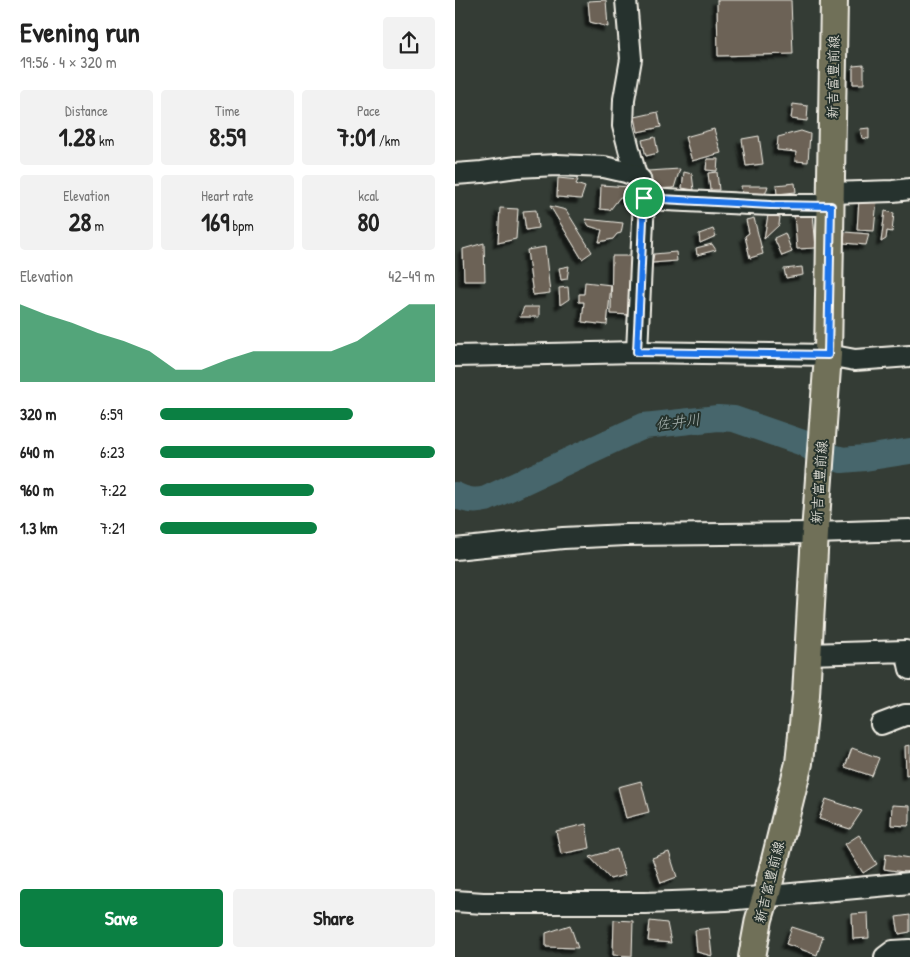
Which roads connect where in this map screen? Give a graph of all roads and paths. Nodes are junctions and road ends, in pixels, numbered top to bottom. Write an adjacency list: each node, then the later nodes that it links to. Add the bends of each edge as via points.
1 (626, 0): 4 (street, via 631,59 623,126)
2 (834, 0): 7 (main road, 新吉富豊前線)
3 (455, 174): 4 (street, via 557,165 604,167)
4 (637, 176): 6 (street)
5 (910, 189): 7 (street)
6 (644, 198): 7 (street, via 771,205); 8 (street)
7 (831, 199): 9 (main road, 新吉富豊前線)
8 (637, 352): 9 (street); 10 (street)
9 (828, 355): 11 (street, via 855,360); 13 (main road, 新吉富豊前線)
10 (455, 356)
11 (910, 356)
12 (910, 530): 13 (street)
13 (815, 533): 14 (street, via 617,535); 15 (main road, 新吉富豊前線)
14 (455, 548)
15 (808, 654): 16 (street, via 906,651); 20 (main road, 新吉富豊前線, via 799,763)
16 (910, 669)
17 (910, 715): 18 (street)
18 (881, 724)
19 (910, 883): 20 (street)
20 (767, 896): 21 (street, via 645,902); 23 (main road, 新吉富豊前線, via 759,919)
21 (455, 901)
22 (910, 950): 24 (street, via 893,951)
23 (753, 957)
24 (885, 957)

